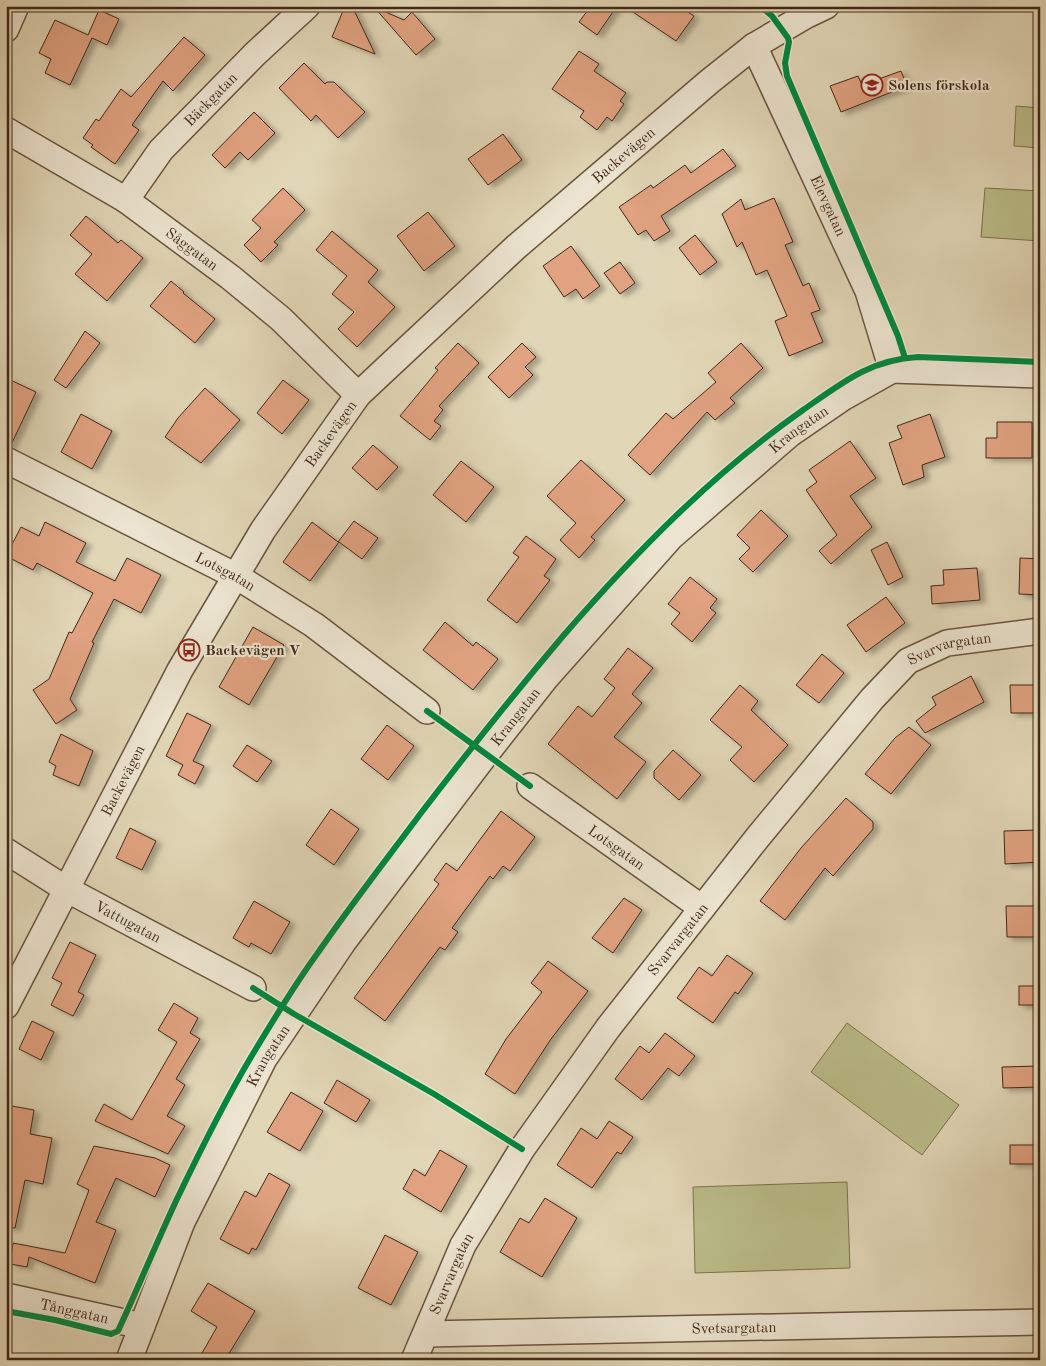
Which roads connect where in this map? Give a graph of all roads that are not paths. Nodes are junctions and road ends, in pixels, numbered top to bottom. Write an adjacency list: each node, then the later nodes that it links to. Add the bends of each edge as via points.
1 (16, 6): 4 (street)
2 (307, 6): 7 (street, Bäckgatan, via 161,150)
3 (826, 6): 5 (street, Backevägen)
4 (6, 29)
5 (754, 46): 8 (street, Elevgatan, via 868,291); 10 (street, Backevägen, via 516,246)
6 (6, 130): 7 (street, Såggatan)
7 (126, 200): 10 (street, Såggatan, via 230,277 281,320)
8 (892, 370): 9 (street); 23 (street, Krangatan, via 844,397 790,434 671,536 545,679 486,754 344,941 264,1059 182,1222)
9 (1040, 375)
10 (358, 395): 12 (street, Backevägen, via 263,530)
11 (6, 460): 12 (street, Lotsgatan)
12 (236, 576): 14 (street, Lotsgatan, via 314,625); 17 (street, Backevägen, via 180,670)
13 (1040, 631): 18 (street, Svarvargatan, via 947,643 908,661 840,738)
14 (427, 711)
15 (530, 786): 18 (street, Lotsgatan)
16 (6, 851): 17 (street, Vattugatan)
17 (66, 889): 19 (street, Vattugatan); 20 (street, Backevägen)
18 (702, 908): 24 (street, Svarvargatan, via 608,1028 522,1149 464,1245)
19 (252, 988)
20 (6, 1006)
21 (6, 1296): 23 (street, Tånggatan)
22 (1040, 1322): 24 (street, Svetsargatan)
23 (142, 1326): 25 (street, Krangatan)
24 (426, 1334): 26 (street, Svarvargatan)
25 (130, 1360)
26 (414, 1360)

